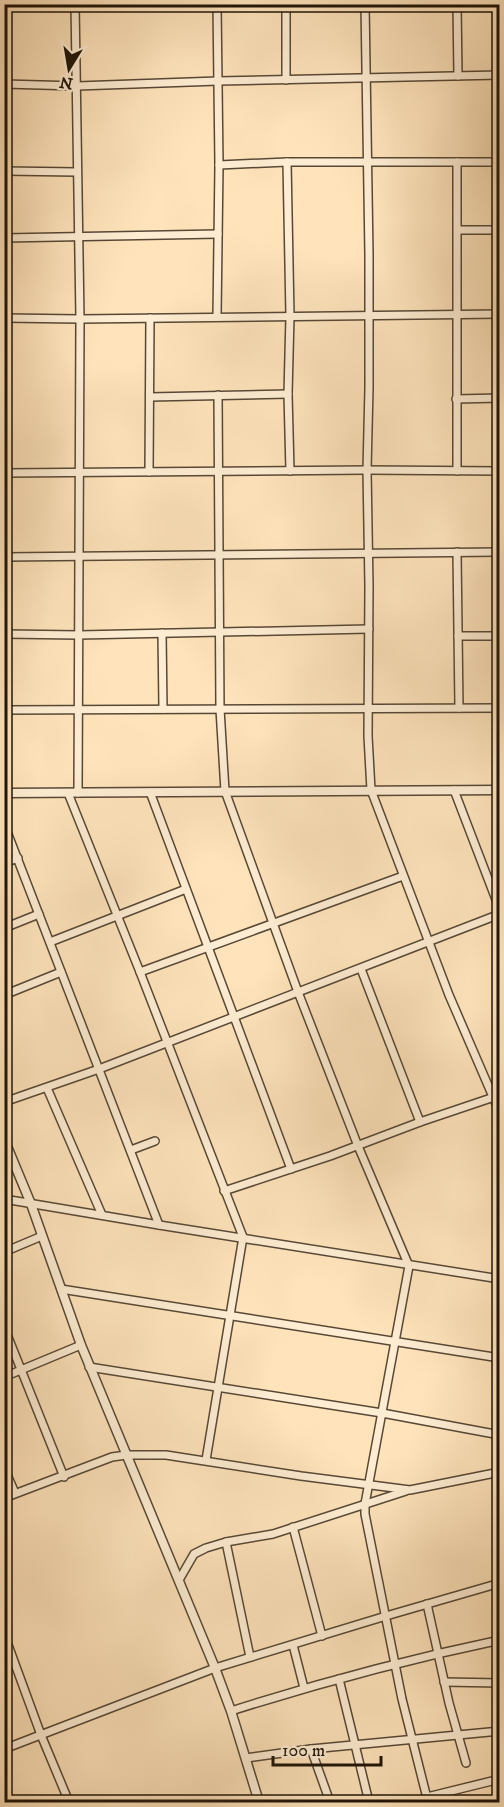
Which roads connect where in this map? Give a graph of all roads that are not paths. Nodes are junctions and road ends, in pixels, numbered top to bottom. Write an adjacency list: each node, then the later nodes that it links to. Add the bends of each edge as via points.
1 (75, 4): 12 (street)
2 (217, 4): 10 (street)
3 (286, 4): 9 (street)
4 (365, 4): 8 (street)
5 (457, 4): 7 (street)
6 (500, 75): 7 (street)
7 (458, 76): 8 (street)
8 (367, 79): 9 (street); 13 (street)
9 (286, 80): 10 (street)
10 (218, 81): 12 (street); 17 (street)
11 (4, 84): 12 (street)
12 (77, 86): 19 (street)
13 (368, 161): 14 (street); 15 (street); 27 (street)
14 (287, 162): 17 (street); 28 (street)
15 (457, 162): 16 (street); 20 (street)
16 (500, 162)
17 (219, 165): 22 (street)
18 (4, 171): 19 (street)
19 (77, 172): 23 (street)
20 (458, 230): 21 (street); 25 (street)
21 (500, 230)
22 (218, 234): 23 (street); 29 (street)
23 (79, 236): 24 (street); 32 (street)
24 (4, 238)
25 (456, 314): 26 (street); 27 (street); 37 (street)
26 (500, 314)
27 (368, 315): 28 (street); 38 (street)
28 (290, 316): 29 (street); 33 (street)
29 (217, 317): 31 (street)
30 (5, 318): 32 (street); 45 (street)
31 (150, 318): 32 (street); 35 (street)
32 (80, 319): 42 (street)
33 (288, 394): 34 (street); 39 (street)
34 (218, 395): 35 (street); 44 (street)
35 (150, 397): 43 (street)
36 (500, 398): 37 (street)
37 (456, 399): 40 (street)
38 (367, 470): 39 (street); 40 (street); 48 (street)
39 (290, 471): 44 (street)
40 (457, 471): 41 (street)
41 (500, 471)
42 (80, 472): 43 (street); 45 (street); 50 (street)
43 (149, 472): 44 (street)
44 (218, 472): 49 (street)
45 (5, 473)
46 (457, 552): 47 (street); 48 (street); 57 (street)
47 (500, 552)
48 (368, 553): 49 (street); 52 (street)
49 (220, 554): 50 (street); 53 (street)
50 (80, 556): 51 (street); 56 (street)
51 (4, 557)
52 (369, 629): 53 (street); 64 (street)
53 (220, 632): 54 (street); 63 (street)
54 (162, 633): 56 (street); 62 (street)
55 (4, 634): 56 (street)
56 (79, 635): 61 (street)
57 (458, 636): 58 (street); 59 (street)
58 (500, 636)
59 (459, 708): 60 (street); 64 (street)
60 (500, 708)
61 (78, 709): 62 (street); 65 (street); 72 (street)
62 (163, 709): 63 (street)
63 (220, 709): 64 (street); 69 (street)
64 (369, 709): 66 (street)
65 (4, 710)
66 (371, 790): 67 (street); 69 (street); 77 (street)
67 (454, 790): 68 (street); 79 (street)
68 (500, 790)
69 (225, 791): 70 (street); 82 (street)
70 (150, 792): 72 (street); 78 (street)
71 (4, 793): 73 (street)
72 (78, 793): 73 (street)
73 (68, 794): 81 (street)
74 (4, 824): 75 (street)
75 (18, 858): 76 (street); 80 (street)
76 (4, 863)
77 (403, 876): 82 (street); 85 (street)
78 (186, 889): 81 (street); 86 (street)
79 (500, 912): 85 (street)
80 (39, 914): 83 (street); 84 (street)
81 (117, 916): 84 (street); 89 (street)
82 (273, 923): 86 (street); 90 (street)
83 (4, 928)
84 (50, 942): 88 (street)
85 (429, 943): 87 (street); 96 (street)
86 (208, 947): 89 (street); 92 (street)
87 (361, 969): 90 (street); 99 (street)
88 (61, 972): 91 (street); 94 (street)
89 (140, 972): 93 (street)
90 (298, 992): 92 (street); 102 (street)
91 (4, 995)
92 (234, 1017): 93 (street); 104 (street)
93 (167, 1043): 94 (street); 105 (street)
94 (99, 1069): 95 (street); 103 (street)
95 (47, 1089): 97 (street); 108 (street)
96 (497, 1096): 98 (street); 99 (street)
97 (4, 1102)
98 (500, 1113)
99 (420, 1122): 102 (street)
100 (4, 1139): 107 (street)
101 (155, 1141): 103 (street)
102 (358, 1146): 104 (street); 113 (street)
103 (131, 1150): 109 (street)
104 (291, 1169): 105 (street)
105 (224, 1191): 111 (street)
106 (4, 1199): 107 (street)
107 (31, 1204): 108 (street); 110 (street)
108 (102, 1215): 109 (street)
109 (159, 1225): 111 (street)
110 (42, 1236): 112 (street); 115 (street)
111 (243, 1237): 113 (street); 116 (street)
112 (4, 1252)
113 (409, 1266): 114 (street); 118 (street)
114 (500, 1279)
115 (61, 1289): 116 (street); 119 (street)
116 (230, 1315): 118 (street); 124 (street)
117 (4, 1327): 122 (street)
118 (395, 1341): 120 (street); 125 (street)
119 (81, 1345): 121 (street); 122 (street)
120 (500, 1358)
121 (89, 1367): 124 (street); 127 (street)
122 (22, 1371): 123 (street); 131 (street)
123 (4, 1377)
124 (217, 1386): 125 (street); 128 (street)
125 (382, 1413): 126 (street); 132 (street)
126 (500, 1435)
127 (126, 1455): 128 (street); 131 (street); 139 (street)
128 (206, 1460): 132 (street)
129 (4, 1468): 134 (street)
130 (500, 1472): 133 (street)
131 (64, 1477): 134 (street)
132 (368, 1485): 133 (street); 136 (street)
133 (410, 1490): 136 (street)
134 (15, 1493): 135 (street)
135 (4, 1498)
136 (365, 1504): 137 (street); 142 (street)
137 (292, 1527): 138 (street, via 262,1537); 144 (street)
138 (226, 1542): 139 (street, via 194,1554); 148 (street)
139 (179, 1580): 150 (street)
140 (500, 1583): 141 (street)
141 (427, 1604): 142 (street); 147 (street)
142 (386, 1616): 144 (street); 149 (street)
143 (4, 1634): 158 (street)
144 (322, 1635): 146 (street)
145 (500, 1640): 147 (street)
146 (293, 1645): 148 (street); 154 (street)
147 (438, 1653): 149 (street); 152 (street)
148 (250, 1657): 150 (street)
149 (395, 1664): 151 (street); 159 (street)
150 (215, 1668): 155 (street); 158 (street)
151 (339, 1679): 154 (street); 160 (street)
152 (444, 1682): 153 (street); 157 (street)
153 (500, 1683)
154 (304, 1688): 155 (street)
155 (231, 1711): 163 (street)
156 (500, 1731): 157 (street)
157 (458, 1734): 159 (street); 164 (street)
158 (41, 1735): 161 (street); 168 (street)
159 (411, 1739): 160 (street); 167 (street)
160 (355, 1744): 162 (street); 171 (street)
161 (4, 1749)
162 (311, 1749): 163 (street); 170 (street)
163 (246, 1758): 166 (street)
164 (466, 1763)
165 (500, 1779): 167 (street)
166 (259, 1800): 169 (street)
167 (428, 1800)
168 (69, 1803)
169 (246, 1803)
170 (330, 1803)
171 (369, 1803)

